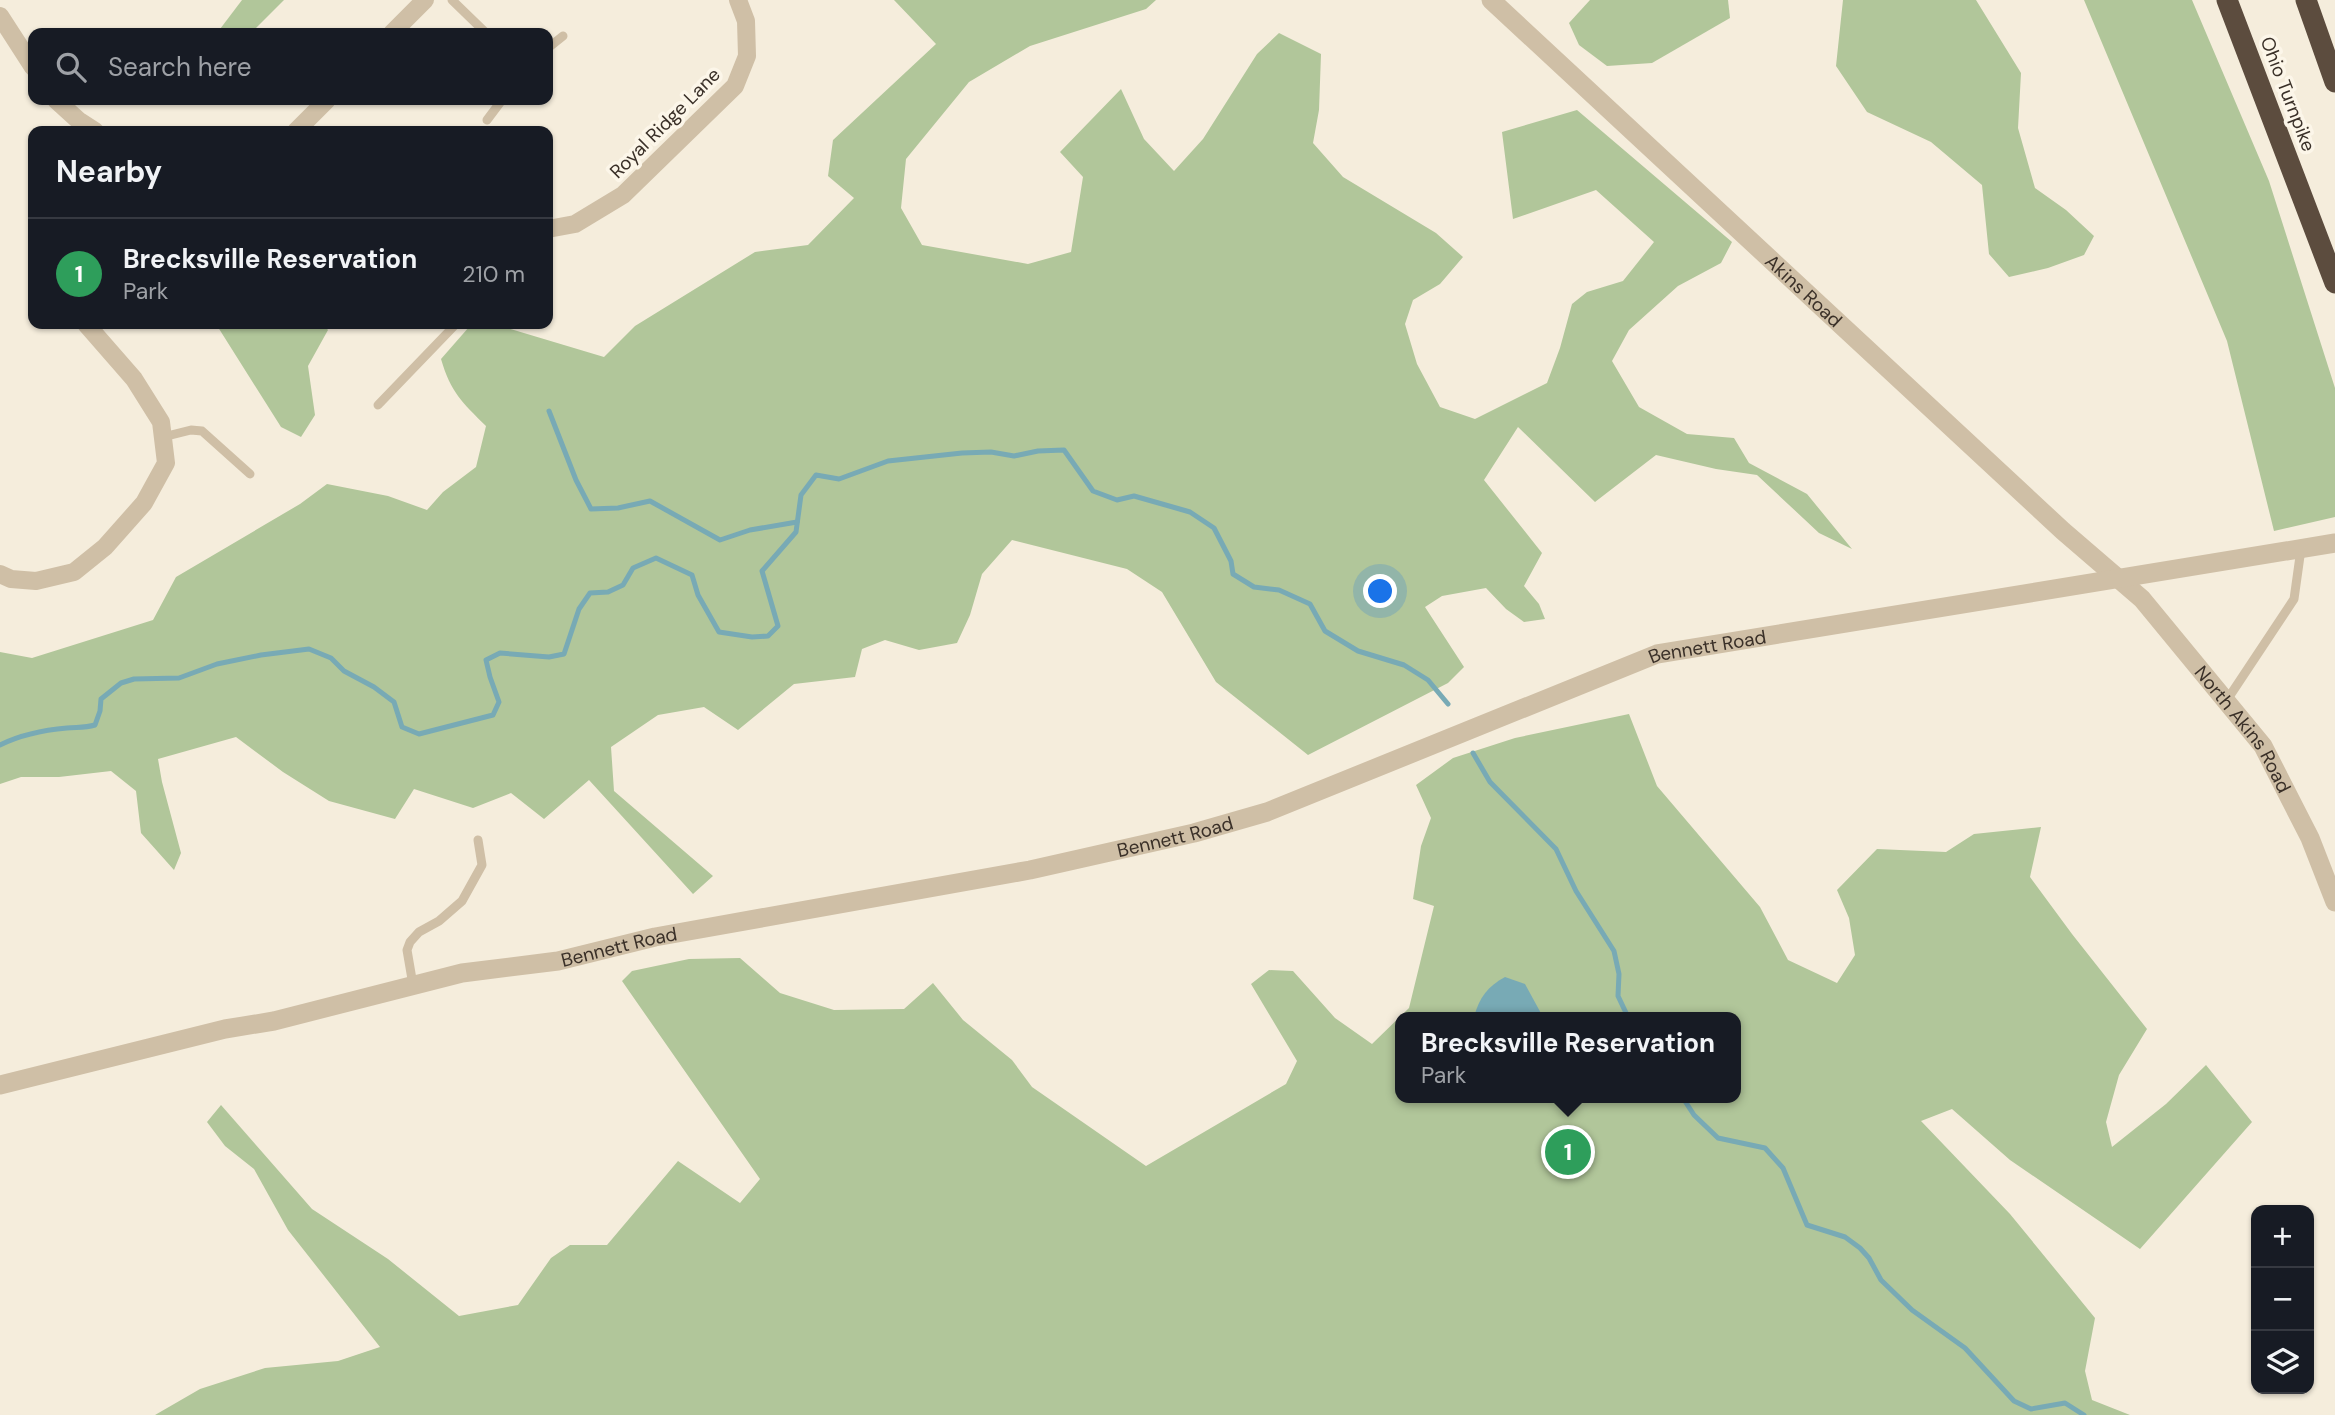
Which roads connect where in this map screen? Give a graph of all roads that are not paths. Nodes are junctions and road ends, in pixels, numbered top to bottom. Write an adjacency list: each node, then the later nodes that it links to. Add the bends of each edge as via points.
1 (425, 0): 8 (street)
2 (452, 0): 9 (lane)
3 (738, 0): 20 (street, Royal Ridge Lane, via 746,21 747,57 735,86 623,195 575,224)
4 (1491, 0): 30 (street, Akins Road)
5 (2227, 0): 21 (highway, Ohio Turnpike)
6 (2306, 0): 13 (highway)
7 (0, 16): 12 (street)
8 (397, 28)
9 (481, 28)
10 (563, 36): 11 (lane)
11 (553, 44)
12 (28, 59)
13 (2335, 82)
14 (62, 105): 18 (street)
15 (322, 105): 19 (street)
16 (498, 105): 17 (lane)
17 (487, 120)
18 (87, 126)
19 (301, 126)
20 (553, 228)
21 (2335, 283)
22 (90, 329): 25 (street, via 134,379 161,422)
23 (451, 329): 24 (lane)
24 (378, 405)
25 (163, 437): 26 (lane, via 202,430); 29 (street, via 166,463 144,503 95,555 74,572 36,580)
26 (250, 474)
27 (2335, 543): 28 (street, Bennett Road)
28 (2301, 549): 30 (street, Bennett Road); 31 (lane, via 2294,599)
29 (0, 574)
30 (2117, 579): 31 (street, North Akins Road, via 2158,617); 34 (street, Bennett Road, via 1657,654 1267,812 1194,833 1030,870)
31 (2227, 700): 33 (street, North Akins Road, via 2263,746 2310,838)
32 (478, 840): 34 (lane, via 482,865 462,901 410,942 407,950)
33 (2335, 902)
34 (414, 985): 35 (street, Bennett Road)
35 (0, 1085)

